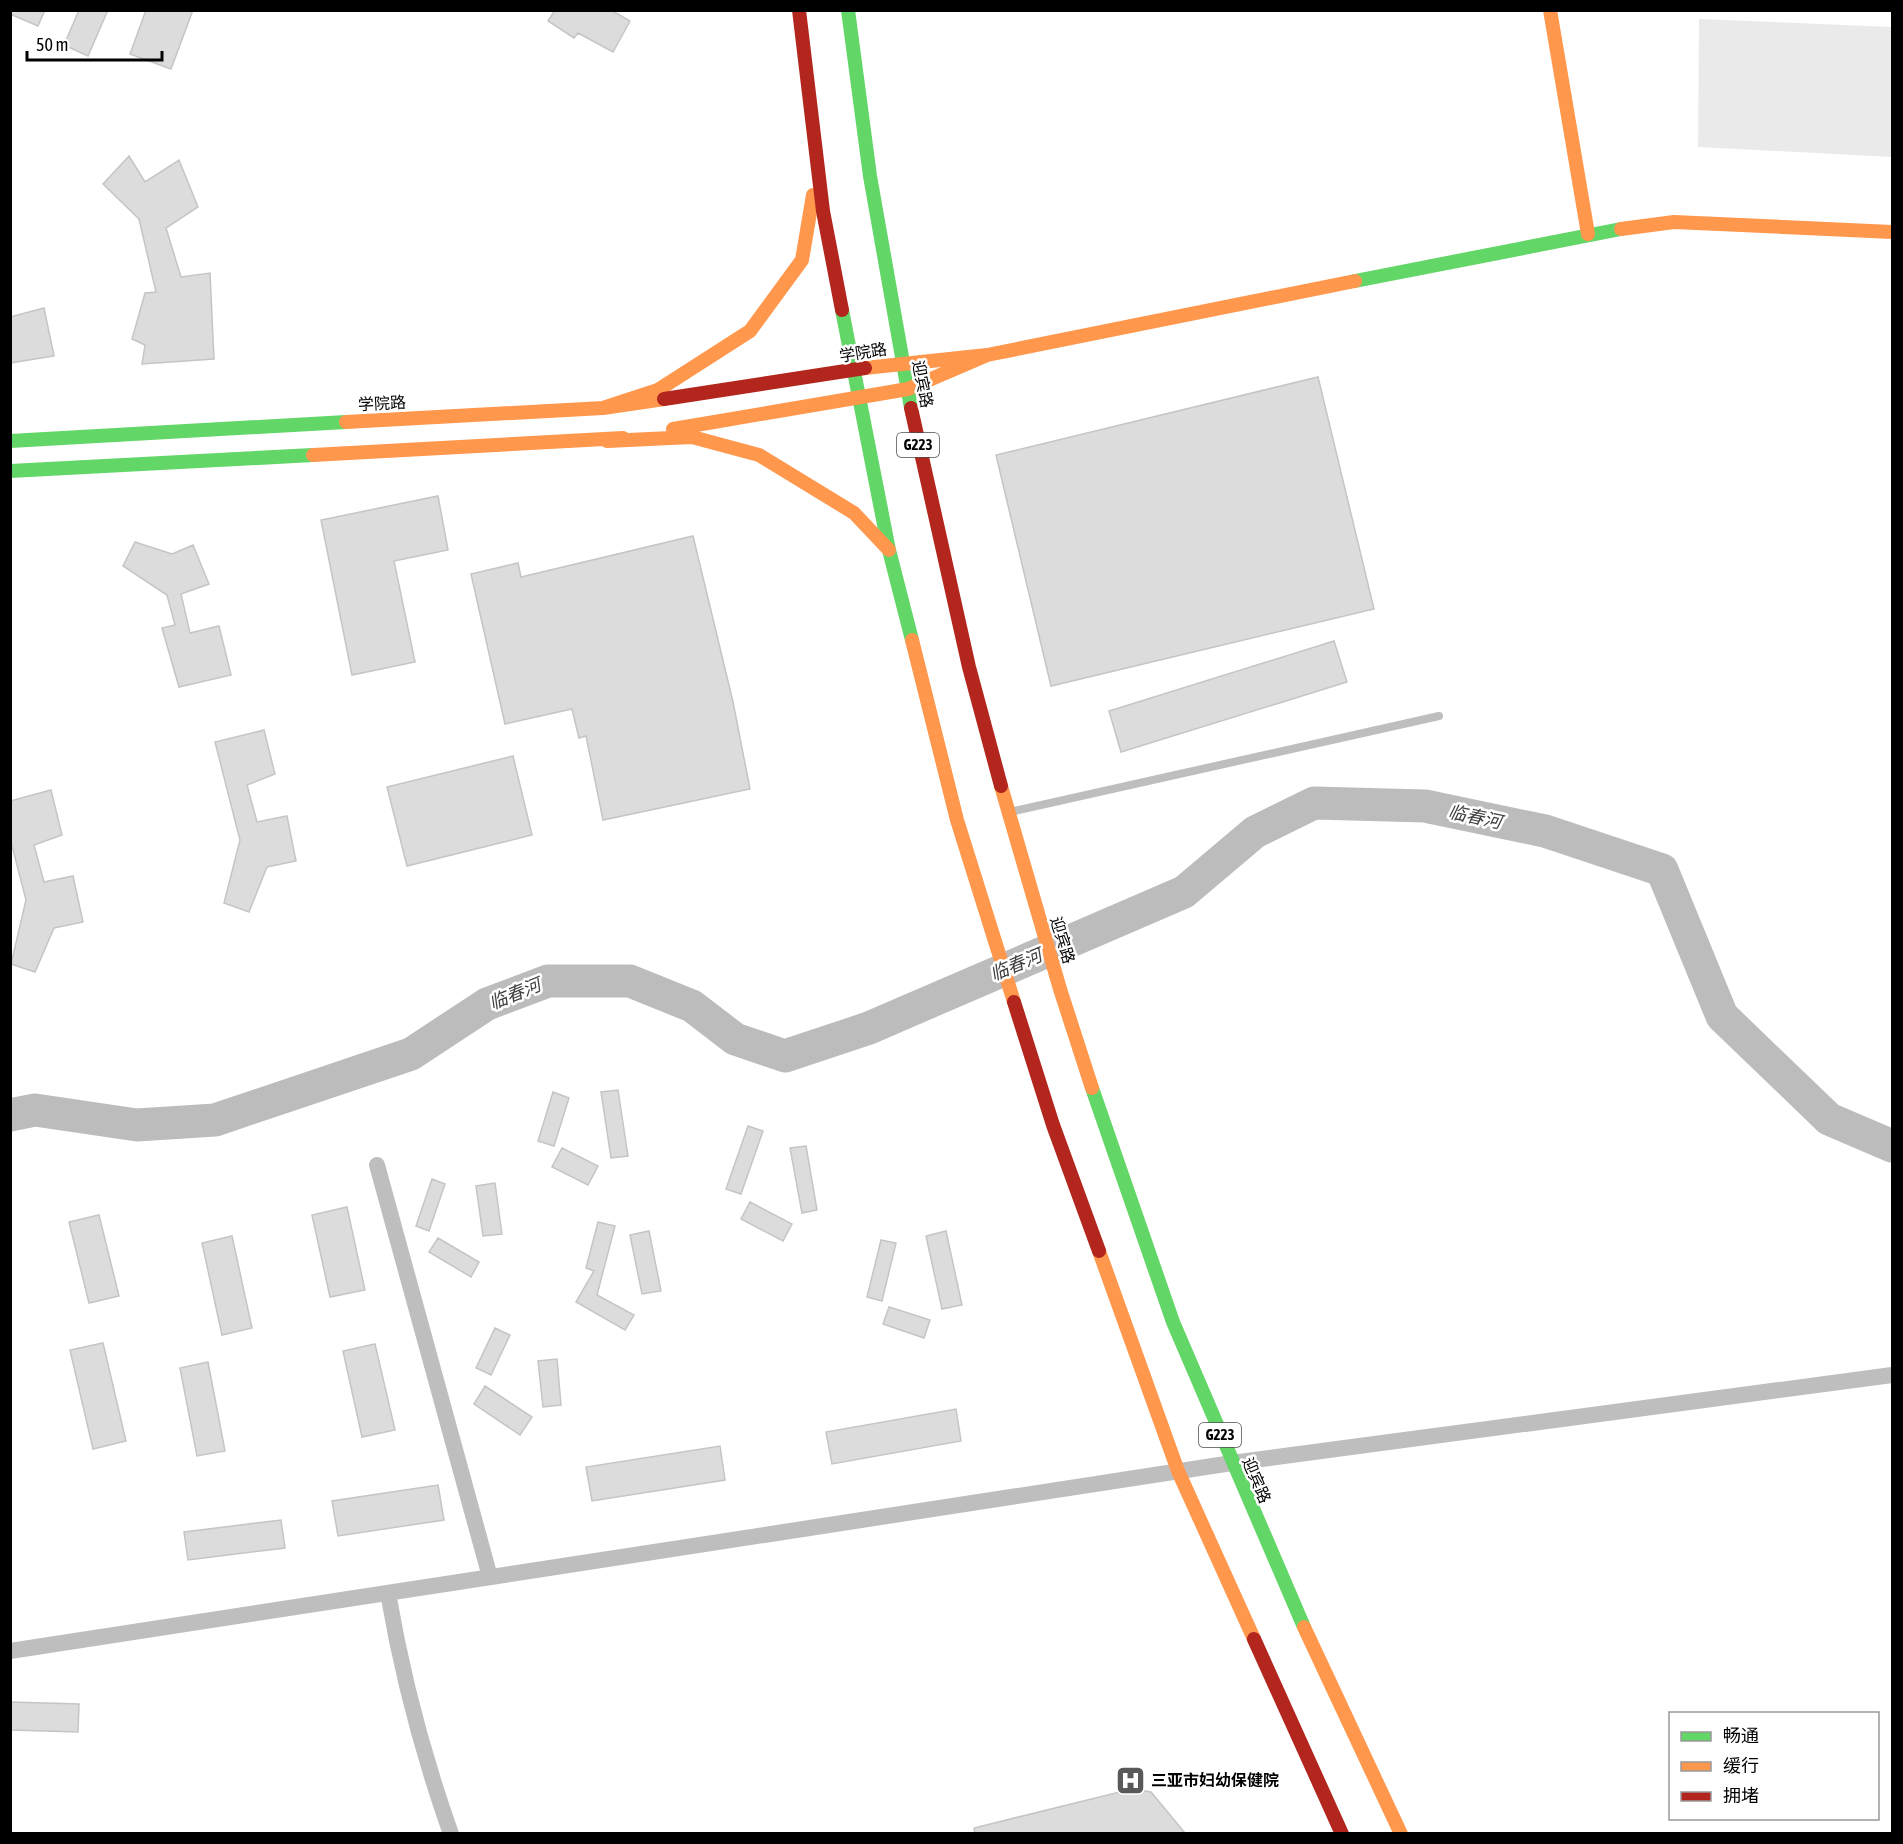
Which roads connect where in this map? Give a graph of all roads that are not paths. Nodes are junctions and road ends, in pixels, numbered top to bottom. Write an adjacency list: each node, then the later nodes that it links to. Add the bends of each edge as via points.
1 (799, 10): 4 (main road)
2 (848, 10): 8 (main road, 迎宾路 / G223, via 873,204)
3 (1550, 10): 6 (main road)
4 (817, 165): 9 (main road); 12 (main road, via 802,260 750,331 658,390)
5 (1893, 232): 6 (main road, via 1674,222)
6 (1588, 234): 7 (main road)
7 (987, 355): 8 (main road, 学院路); 10 (main road)
8 (903, 362): 9 (main road, 学院路); 10 (main road, 迎宾路 / G223)
9 (854, 371): 11 (main road); 12 (main road, 学院路)
10 (908, 389): 11 (main road); 18 (main road, 迎宾路 / G223, via 923,472 976,700)
11 (859, 398): 14 (main road); 16 (main road)
12 (603, 408): 13 (main road, 学院路)
13 (10, 441)
14 (607, 441): 15 (main road); 16 (main road, via 692,437 759,455 854,513)
15 (10, 471)
16 (889, 550): 22 (main road, via 976,882 1053,1125)
17 (1439, 716): 18 (lane)
18 (1007, 812): 21 (main road, 迎宾路 / G223, via 1072,1025 1168,1309)
19 (376, 1166): 23 (street)
20 (1893, 1375): 21 (street)
21 (1232, 1463): 22 (street); 28 (main road, 迎宾路 / G223, via 1308,1641)
22 (1178, 1471): 23 (street); 27 (main road)
23 (490, 1577): 24 (street)
24 (388, 1593): 25 (street); 26 (street, via 401,1667)
25 (10, 1651)
26 (451, 1833)
27 (1342, 1833)
28 (1401, 1833)

